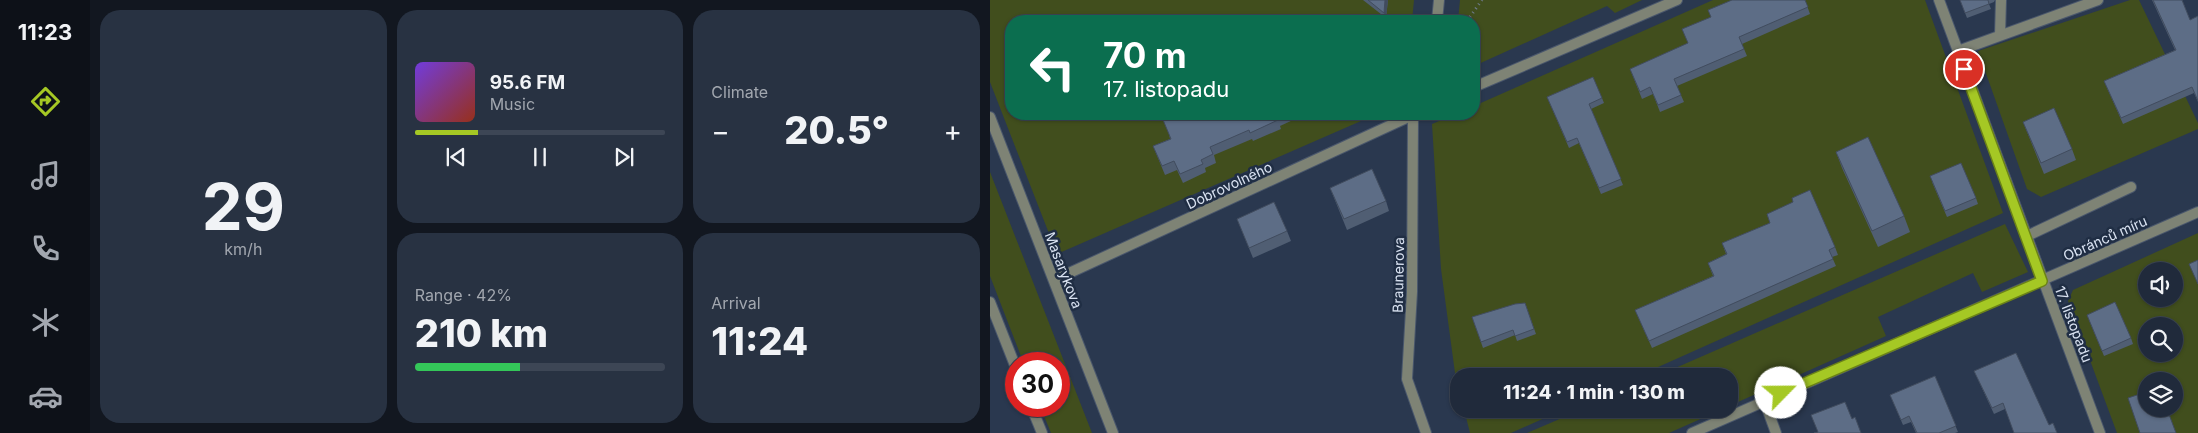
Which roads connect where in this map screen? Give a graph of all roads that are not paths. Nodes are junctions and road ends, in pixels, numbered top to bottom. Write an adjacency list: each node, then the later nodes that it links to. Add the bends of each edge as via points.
1 (1439, 0): 6 (street)
2 (1677, 0): 9 (street)
3 (1939, 0): 8 (street, 17. listopadu)
4 (2001, 0): 7 (street)
5 (2097, 0): 7 (street)
6 (1438, 15)
7 (2000, 35): 8 (street)
8 (1958, 51): 15 (street, 17. listopadu)
9 (1480, 85)
10 (990, 117): 16 (street, Masarykova)
11 (1401, 120): 16 (street, Dobrovolného)
12 (1414, 120): 24 (street, Braunerova, via 1412,292 1407,379)
13 (2131, 187): 15 (street)
14 (2198, 212): 17 (street, Obránců míru)
15 (2027, 236): 17 (street, 17. listopadu)
16 (1054, 280): 23 (street, Masarykova)
17 (2042, 281): 20 (street, Obránců míru); 27 (street, 17. listopadu)
18 (990, 302): 19 (street)
19 (1010, 352)
20 (1764, 400): 25 (street, Obránců míru); 26 (street)
21 (1035, 417): 22 (street)
22 (1042, 433)
23 (1113, 433)
24 (1426, 433)
25 (1692, 433)
26 (1776, 433)
27 (2100, 433)

